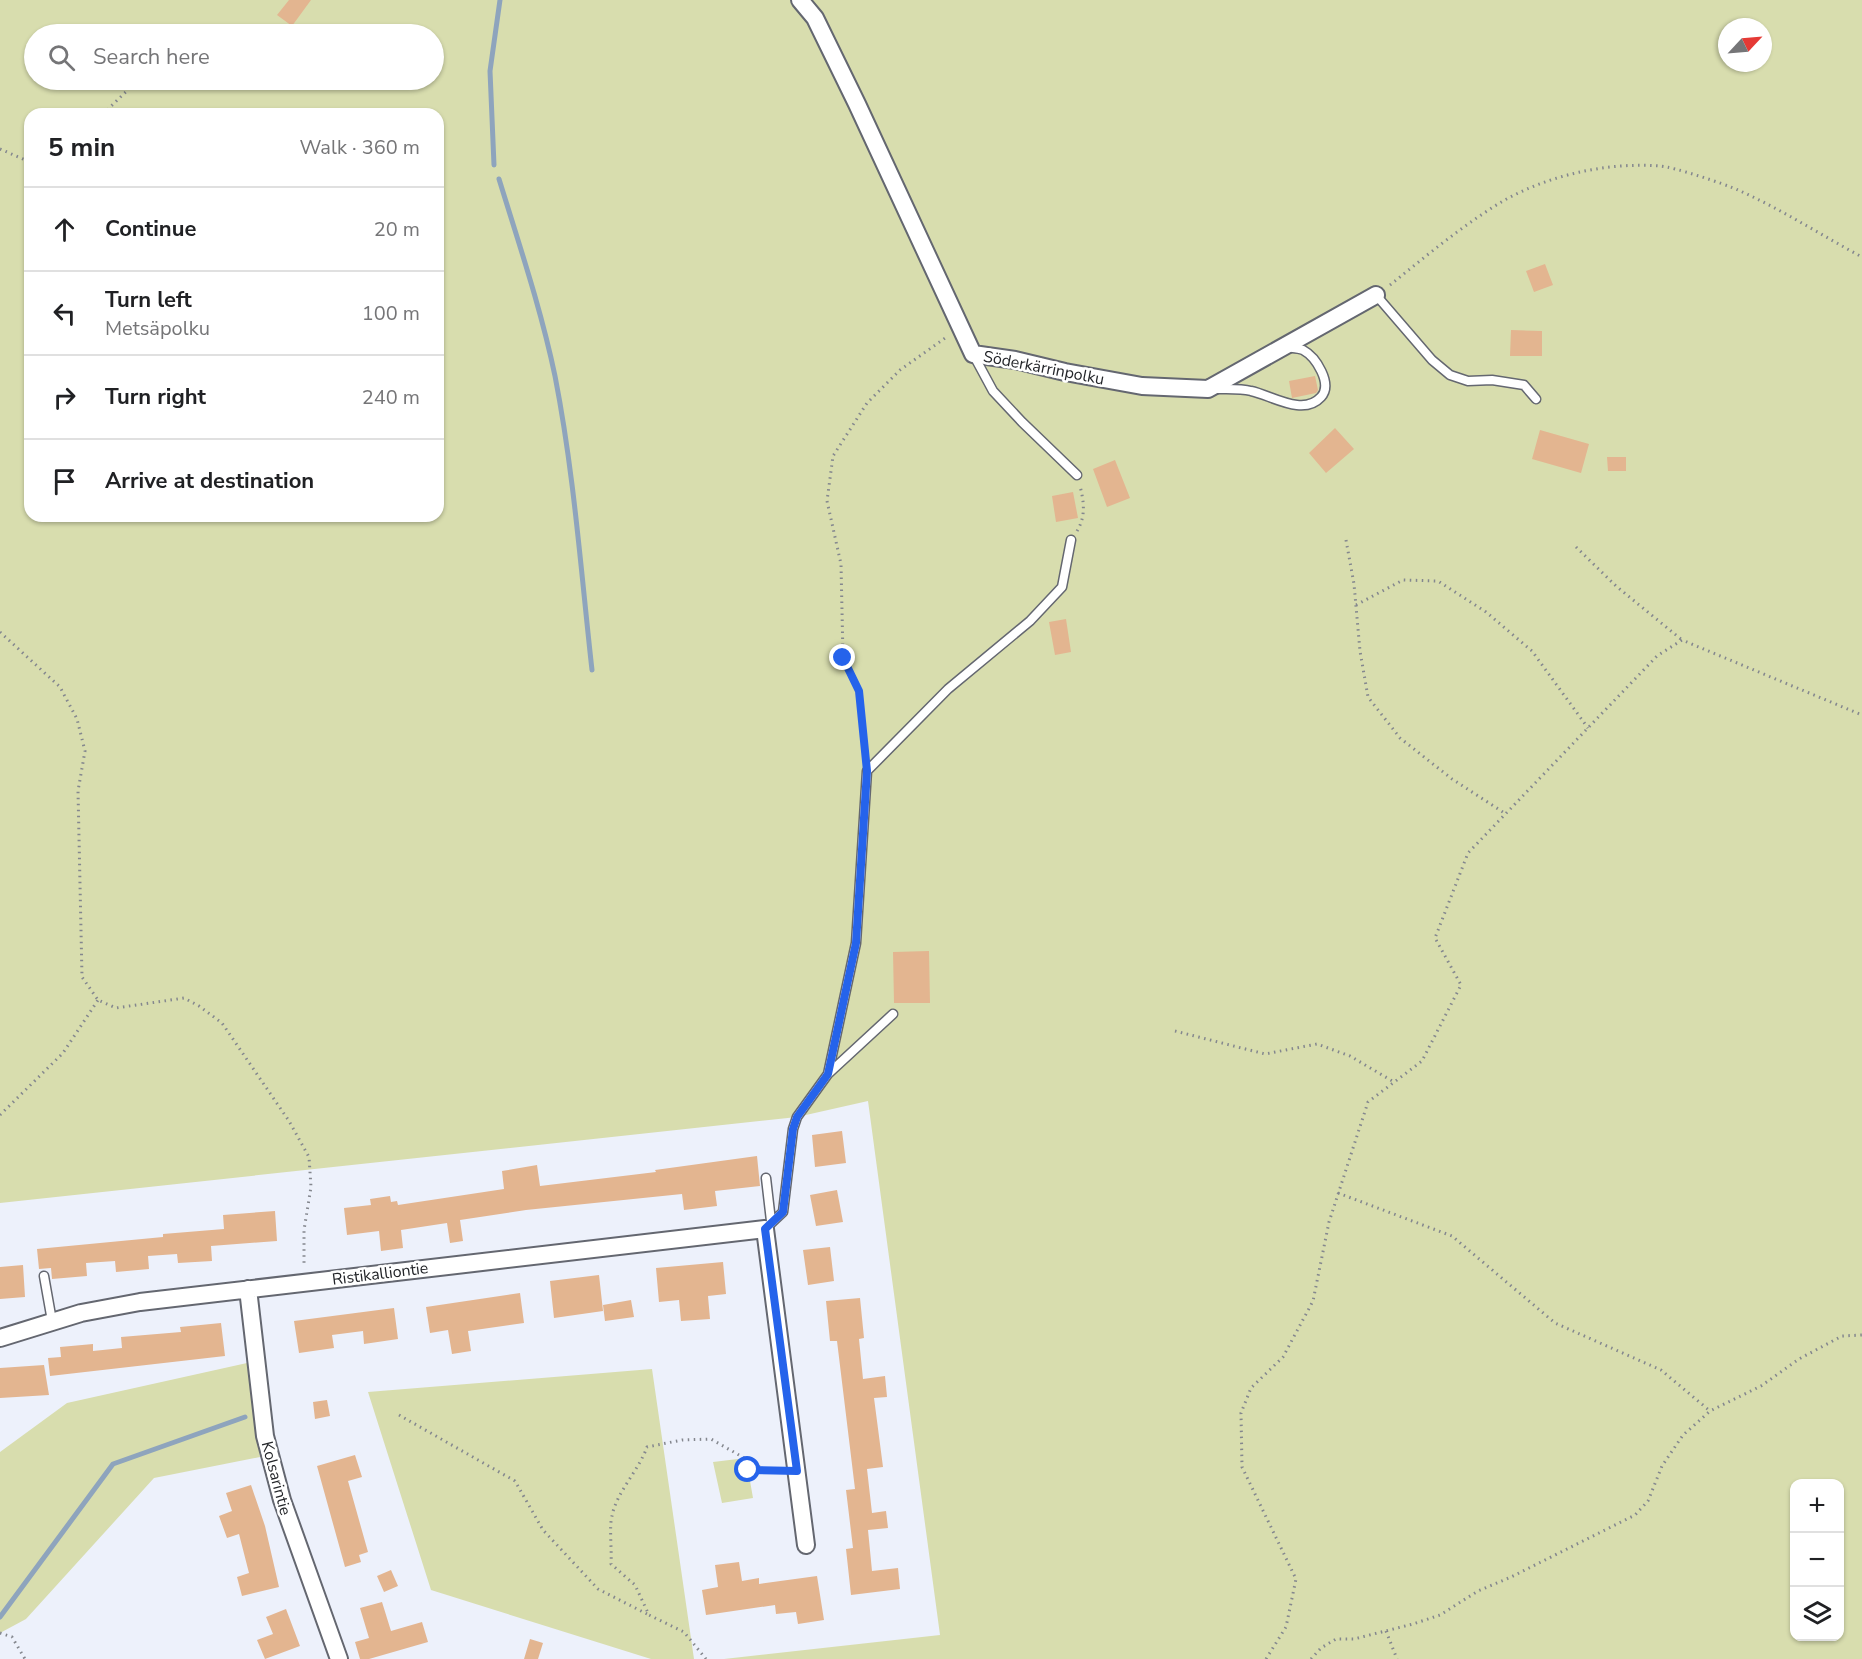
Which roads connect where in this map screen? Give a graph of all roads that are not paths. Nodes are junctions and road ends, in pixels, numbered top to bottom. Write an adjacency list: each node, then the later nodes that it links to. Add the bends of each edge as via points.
1 (800, 0): 4 (street, Söderkärrinpolku, via 815,18 829,46)
2 (1376, 295): 3 (street); 6 (lane, via 1432,360 1450,375 1468,381 1524,385)
3 (1284, 347): 5 (street); 5 (lane, via 1303,350 1317,361 1325,388 1322,397 1299,406 1249,390)
4 (973, 354): 5 (street, Söderkärrinpolku, via 1142,386); 7 (lane, via 993,391)
5 (1208, 389)
6 (1536, 399)
7 (1077, 475)
8 (1071, 540): 10 (lane, via 1062,587 1030,621 948,689 867,771 856,943)
9 (893, 1014): 10 (lane)
10 (828, 1074): 12 (lane, via 797,1117 783,1212)
11 (766, 1178): 12 (lane)
12 (768, 1225): 14 (street, Ristikalliontie); 17 (street)
13 (44, 1276): 15 (lane)
14 (248, 1289): 15 (street, Ristikalliontie, via 140,1302); 18 (street, Kolsarintie, via 266,1436 282,1500)
15 (52, 1321): 16 (street, Ristikalliontie)
16 (0, 1338)
17 (806, 1545)
18 (339, 1659)

